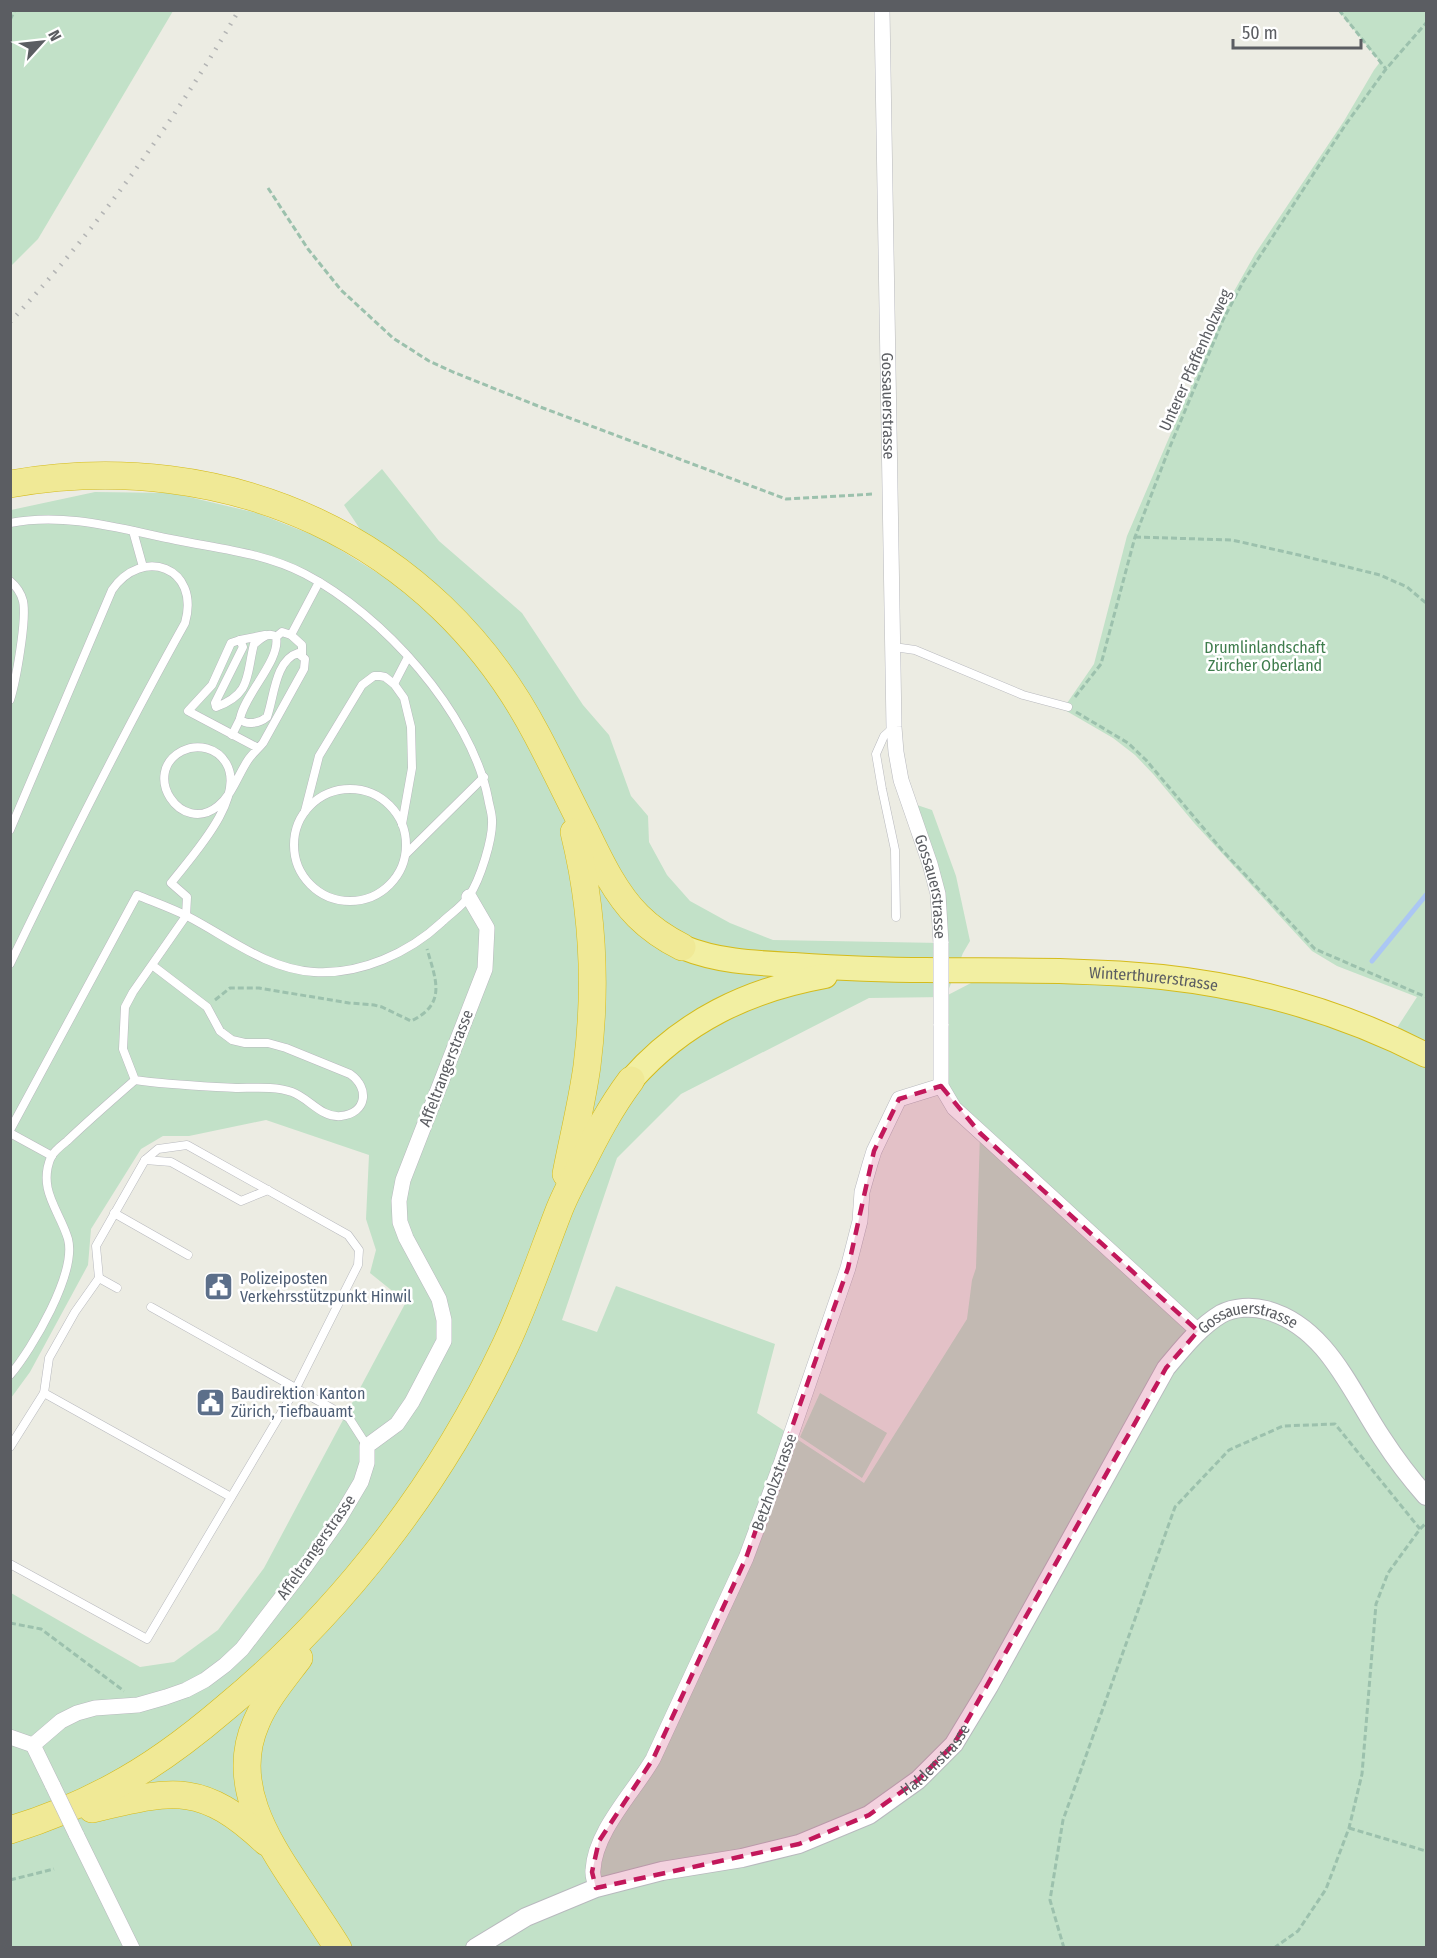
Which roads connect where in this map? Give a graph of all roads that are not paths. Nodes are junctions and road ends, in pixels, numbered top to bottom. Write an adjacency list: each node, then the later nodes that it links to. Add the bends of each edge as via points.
1 (882, 10): 12 (street, Gossauerstrasse)
2 (10, 484): 26 (highway, via 78,476 164,478 247,495 318,522 386,561 451,616 503,679)
3 (10, 522): 4 (lane, via 61,519)
4 (133, 531): 5 (lane); 7 (lane, via 255,554)
5 (143, 567): 31 (lane, via 121,579 109,596); 37 (lane, via 167,569 182,581 189,610 185,622 125,731)
6 (10, 581): 13 (lane, via 23,601)
7 (319, 582): 9 (lane); 15 (lane, via 370,619)
8 (266, 635): 10 (lane); 11 (lane); 19 (lane, via 254,644 241,693 222,705 216,707)
9 (291, 635): 10 (lane, via 282,632); 14 (lane, via 302,645)
10 (276, 638): 21 (lane, via 276,648)
11 (240, 640): 19 (lane, via 241,653); 22 (lane, via 231,643 212,685 188,711)
12 (894, 647): 20 (lane, via 915,650 1023,696); 23 (street, Gossauerstrasse)
13 (19, 650): 16 (lane); 18 (lane)
14 (303, 656): 21 (lane, via 292,655 281,670 267,717 249,723); 25 (lane, via 304,669)
15 (408, 657): 17 (lane); 27 (lane, via 465,736)
16 (10, 661)
17 (394, 684): 29 (lane, via 385,677 374,676 362,685 319,756); 30 (lane, via 404,698 411,727 412,768)
18 (10, 700)
19 (215, 703): 22 (lane)
20 (1068, 707)
21 (240, 719): 24 (lane)
22 (206, 721): 24 (lane)
23 (894, 727): 35 (lane, via 884,736 876,753 895,850); 43 (street, Gossauerstrasse, bridge, via 901,780 938,894 942,943)
24 (232, 735): 25 (lane)
25 (258, 748): 28 (lane)
26 (545, 749): 36 (highway, via 619,894 649,926); 48 (highway, via 568,810 583,870 593,972 587,1066)
27 (483, 777): 32 (lane); 33 (lane, via 492,820 486,858)
28 (228, 794): 28 (lane, via 229,769 213,750 188,748 173,757 165,772 165,787 171,801 190,813 206,813 219,806); 34 (lane, via 199,850 171,883 187,897)
29 (304, 813): 30 (lane, via 328,794 356,789 384,800); 32 (lane, via 295,836 297,861 309,883 330,897 354,901 378,894 397,877)
30 (402, 824): 32 (lane)
31 (10, 830)
32 (406, 854)
33 (469, 897): 34 (lane, via 424,939 388,957 338,971 314,972 274,963); 58 (street, Affeltrangerstrasse, via 487,928 485,969 403,1180 399,1201 406,1238 439,1299 444,1341 397,1424)
34 (186, 916): 38 (lane); 44 (lane, via 137,895)
35 (896, 917)
36 (682, 947): 39 (highway, via 713,958 741,962)
37 (10, 964)
38 (152, 965): 41 (lane, via 125,1007 123,1049); 41 (lane, via 207,1007 220,1030 232,1040 286,1048 350,1074 359,1080 363,1100 353,1112 334,1116 292,1092)
39 (869, 970): 40 (highway, Winterthurerstrasse, via 1101,973 1208,983 1327,1013); 42 (highway, via 796,982 743,999 673,1040)
40 (1426, 1054)
41 (135, 1080): 45 (lane)
42 (631, 1080): 48 (highway)
43 (941, 1086): 54 (street, Gossauerstrasse, via 954,1108 980,1133); 69 (street, Betzholzstrasse, via 899,1099 874,1151 848,1268 746,1558 653,1759 599,1841 592,1872)
44 (10, 1131): 45 (lane)
45 (52, 1156): 55 (lane, via 48,1193 68,1240 69,1263 36,1337)
46 (146, 1160): 47 (lane, via 171,1162 241,1201); 47 (lane, via 158,1149 187,1144); 49 (lane)
47 (268, 1190): 56 (lane, via 348,1235 359,1250 358,1264)
48 (558, 1211): 63 (highway, via 518,1316 477,1401 431,1477)
49 (114, 1213): 50 (lane); 51 (lane, via 96,1246)
50 (188, 1255)
51 (99, 1278): 52 (lane); 57 (lane, via 49,1358)
52 (117, 1288)
53 (151, 1307): 56 (lane)
54 (1198, 1331): 60 (street, Gossauerstrasse, via 1224,1313 1254,1306 1277,1313 1308,1331 1342,1371 1382,1438); 69 (street, Haldenstrasse, via 1166,1368 954,1744 918,1780 869,1815 799,1844)
55 (10, 1375)
56 (296, 1388): 58 (lane, via 349,1418); 61 (lane)
57 (44, 1393): 59 (lane); 61 (lane)
58 (367, 1446): 65 (street, Affeltrangerstrasse, via 368,1463 361,1482 339,1519 242,1649 225,1665 186,1690 138,1705 77,1713)
59 (10, 1447)
60 (1424, 1488)
61 (231, 1497): 62 (lane, via 147,1639)
62 (10, 1564)
63 (345, 1592): 66 (highway, via 266,1673 190,1736 113,1787); 68 (highway, via 260,1714 251,1737 247,1760 249,1790)
64 (10, 1737): 65 (street)
65 (33, 1745): 70 (street, bridge)
66 (39, 1821): 67 (highway); 68 (highway, via 148,1797 183,1794 228,1810)
67 (10, 1830)
68 (271, 1847): 71 (highway)
69 (596, 1888): 72 (street, Haldenstrasse, via 526,1917)
70 (132, 1947)
71 (338, 1947)
72 (475, 1947)

